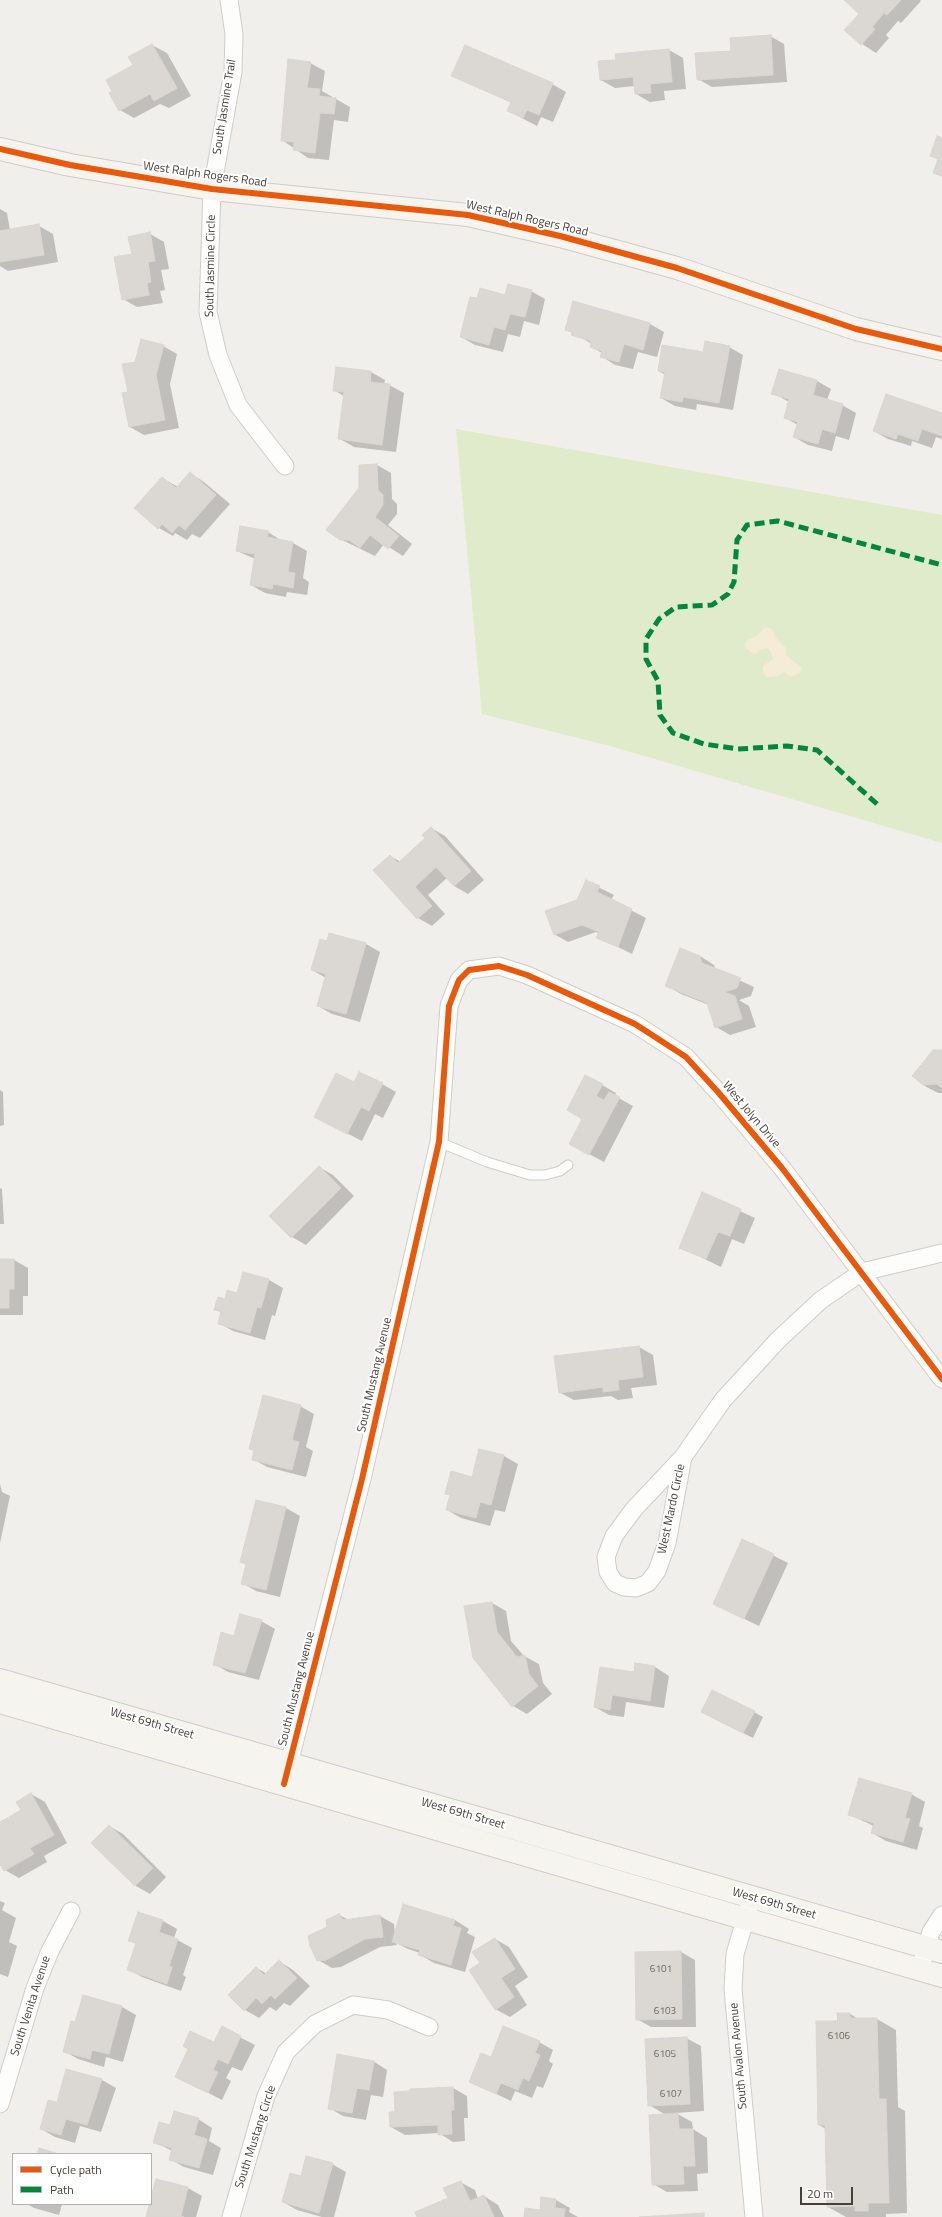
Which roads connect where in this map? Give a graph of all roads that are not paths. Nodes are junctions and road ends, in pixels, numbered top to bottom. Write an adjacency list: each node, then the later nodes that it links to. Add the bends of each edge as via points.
1 (229, 0): 3 (street, South Jasmine Trail, via 234,34 233,72)
2 (0, 149): 3 (main road, West Ralph Rogers Road, via 70,165)
3 (212, 189): 4 (main road, West Ralph Rogers Road, via 468,215 560,236 677,268 856,329); 5 (street, South Jasmine Circle, via 208,312 218,355 238,405)
4 (942, 349)
5 (285, 466)
6 (469, 970): 7 (street, South Mustang Avenue, via 459,980 449,1006); 10 (street, West Jolyn Drive, via 499,966 527,975 635,1024 686,1057 782,1168)
7 (439, 1142): 8 (lane, via 487,1162 530,1175 545,1175); 15 (street, South Mustang Avenue, via 362,1479)
8 (568, 1166)
9 (942, 1253): 10 (street)
10 (862, 1272): 11 (street, West Jolyn Drive); 12 (street, West Mardo Circle, via 821,1300 778,1340 723,1400)
11 (942, 1379)
12 (682, 1457): 12 (street, West Mardo Circle, via 634,1509 614,1536 606,1556 608,1572 615,1583 636,1588 648,1583 657,1571 667,1543)
13 (0, 1680): 15 (main road, West 69th Street)
14 (0, 1702): 16 (main road, West 69th Street)
15 (289, 1763): 16 (street, South Mustang Avenue); 17 (main road, West 69th Street)
16 (284, 1784): 20 (main road, West 69th Street)
17 (752, 1897): 20 (street, South Avalon Avenue); 21 (main road, West 69th Street)
18 (70, 1911): 25 (street, South Venita Avenue, via 35,1988)
19 (942, 1915): 21 (street, via 931,1932)
20 (745, 1918): 22 (main road, West 69th Street); 27 (street, South Avalon Avenue, via 735,1954 733,1990)
21 (934, 1950): 22 (street)
22 (920, 1970): 23 (main road, West 69th Street)
23 (942, 1976)
24 (429, 2027): 26 (street, South Mustang Circle, via 388,2010 353,2005 314,2024 286,2052 266,2096)
25 (0, 2104)
26 (231, 2217)
27 (754, 2217)

